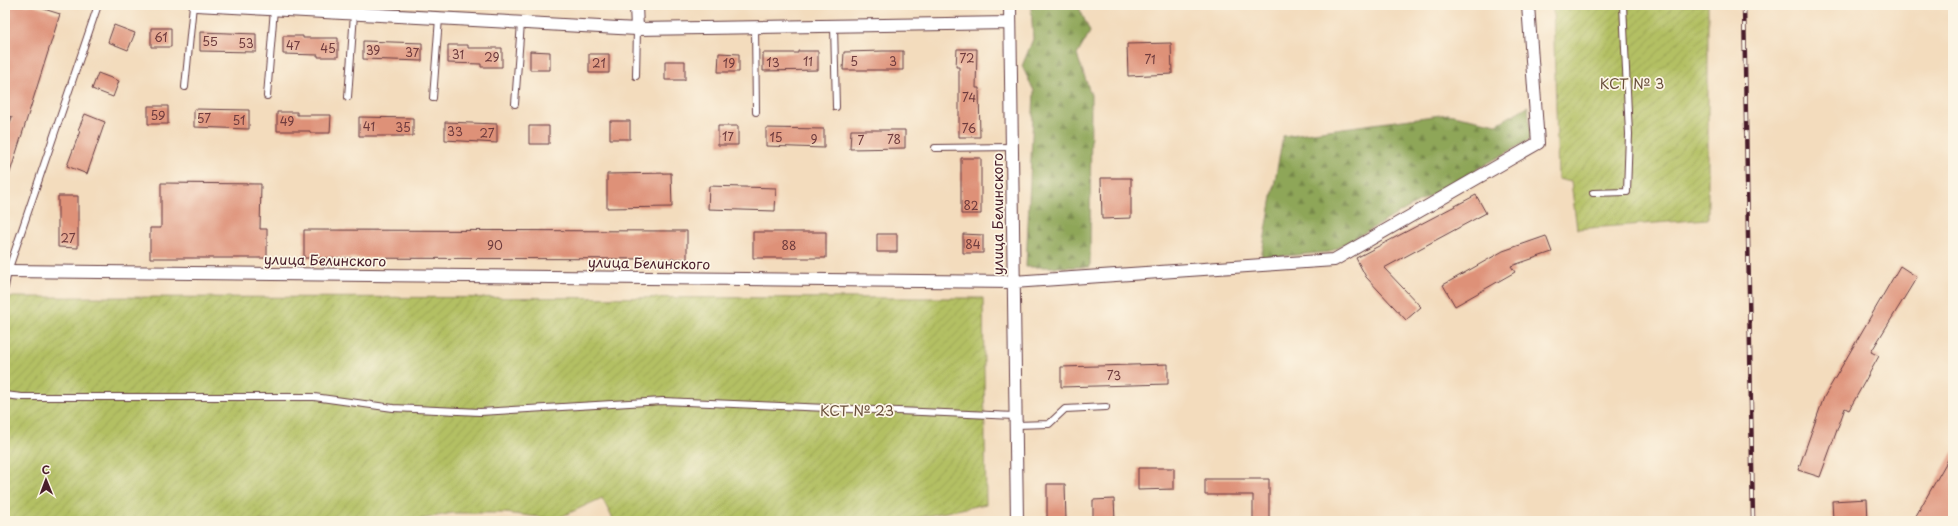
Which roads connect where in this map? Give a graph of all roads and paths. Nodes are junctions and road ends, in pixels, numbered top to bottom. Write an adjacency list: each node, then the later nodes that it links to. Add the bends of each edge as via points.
1 (98, 5): 27 (lane)
2 (193, 5): 17 (lane)
3 (196, 5): 8 (street)
4 (636, 5): 15 (street)
5 (1010, 5): 12 (street, улица Белинского)
6 (1528, 5): 28 (street, via 1538,143 1334,260)
7 (1623, 5): 26 (lane, via 1629,134 1627,192)
8 (274, 9): 9 (street); 18 (lane)
9 (354, 14): 10 (street); 19 (lane)
10 (439, 18): 11 (street); 20 (lane)
11 (521, 23): 15 (street); 21 (lane)
12 (1010, 23): 13 (street); 24 (street, улица Белинского)
13 (834, 26): 14 (street); 22 (lane)
14 (755, 27): 15 (street); 23 (lane)
15 (637, 29): 16 (lane)
16 (636, 76)
17 (185, 87)
18 (267, 96)
19 (348, 97)
20 (433, 98)
21 (516, 104)
22 (836, 107)
23 (756, 112)
24 (1012, 147): 25 (lane); 28 (street, улица Белинского)
25 (935, 148)
26 (1593, 193)
27 (6, 270): 28 (street, улица Белинского); 29 (lane)
28 (1013, 282): 32 (street)
29 (5, 287)
30 (5, 395): 32 (lane, via 314,397 393,408 480,412 663,401)
31 (1106, 407): 32 (lane, via 1065,409 1049,424)
32 (1016, 421): 33 (street)
33 (1017, 521)

